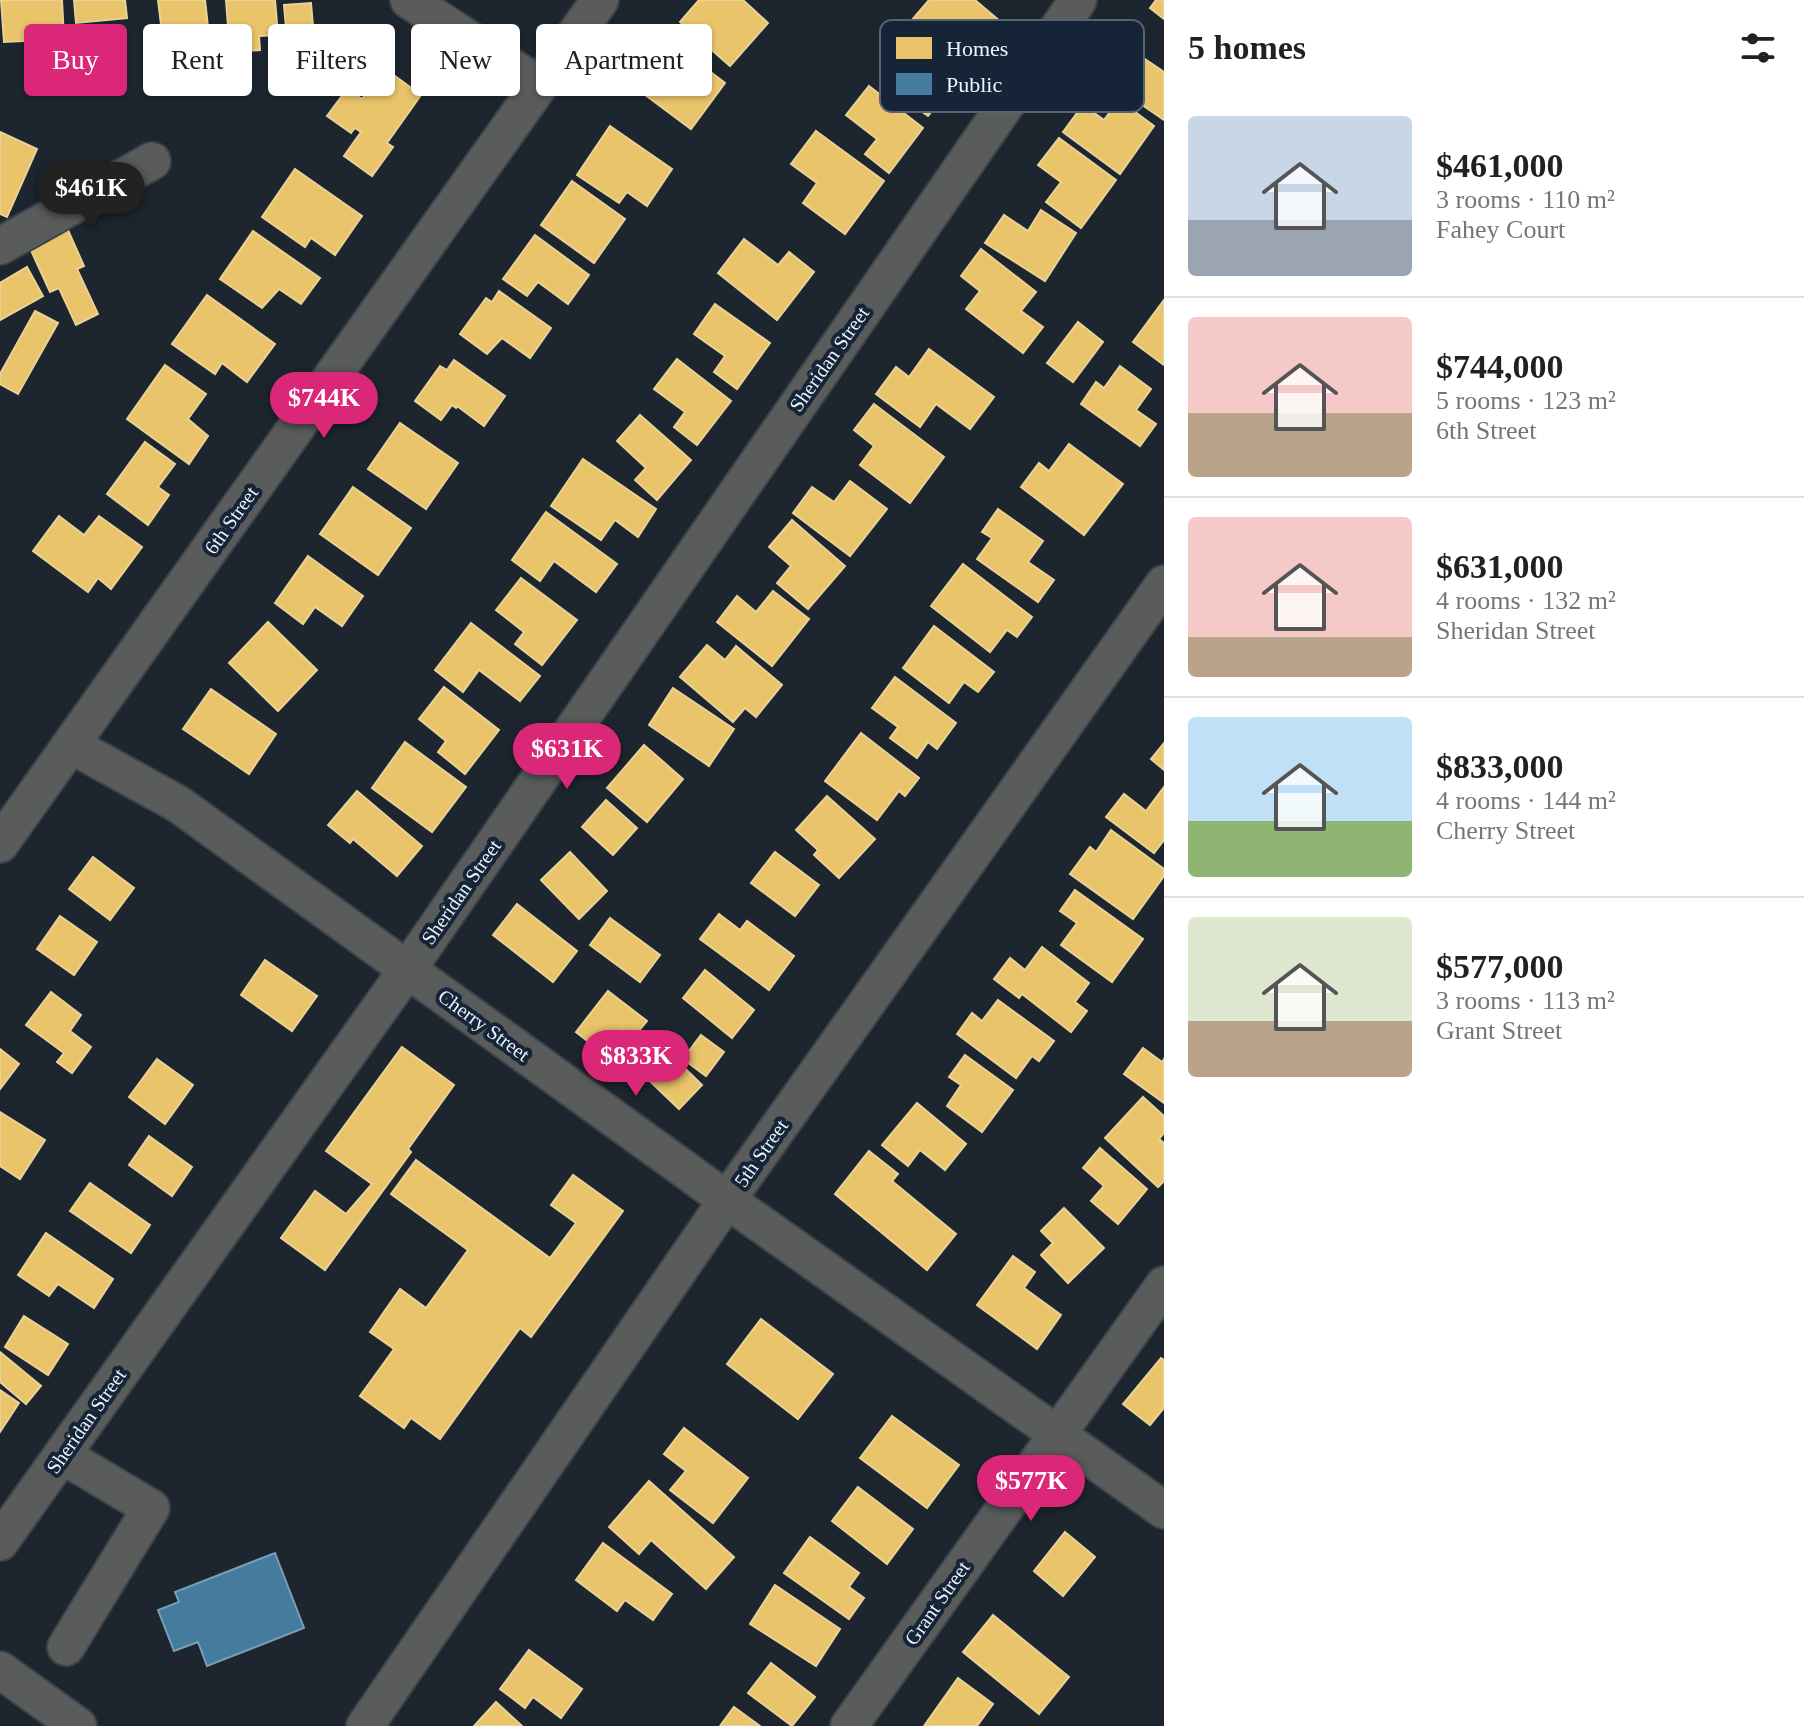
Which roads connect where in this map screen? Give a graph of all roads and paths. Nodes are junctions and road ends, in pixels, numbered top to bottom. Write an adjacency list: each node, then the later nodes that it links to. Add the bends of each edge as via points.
1 (409, 0): 6 (street)
2 (600, 0): 5 (street, 6th Street)
3 (1078, 0): 4 (street, Sheridan Street)
4 (1064, 20)
5 (583, 24)
6 (536, 83)
7 (536, 89): 12 (street, 6th Street)
8 (1001, 112): 14 (street, Sheridan Street)
9 (152, 161): 10 (street)
10 (0, 246)
11 (1164, 584): 15 (street, 5th Street)
12 (71, 745): 13 (street, 6th Street); 14 (street, Cherry Street, via 178,804)
13 (0, 844)
14 (407, 970): 15 (street, Cherry Street); 18 (street, Sheridan Street)
15 (727, 1200): 17 (street, Cherry Street); 24 (street, 5th Street)
16 (1164, 1285): 17 (street, Grant Street)
17 (1057, 1433): 19 (street, Cherry Street); 25 (street, Grant Street)
18 (62, 1455): 20 (street, Sheridan Street); 21 (street, via 151,1508)
19 (1164, 1510)
20 (0, 1542)
21 (66, 1647)
22 (0, 1670): 23 (street)
23 (78, 1726)
24 (365, 1726)
25 (849, 1726)

